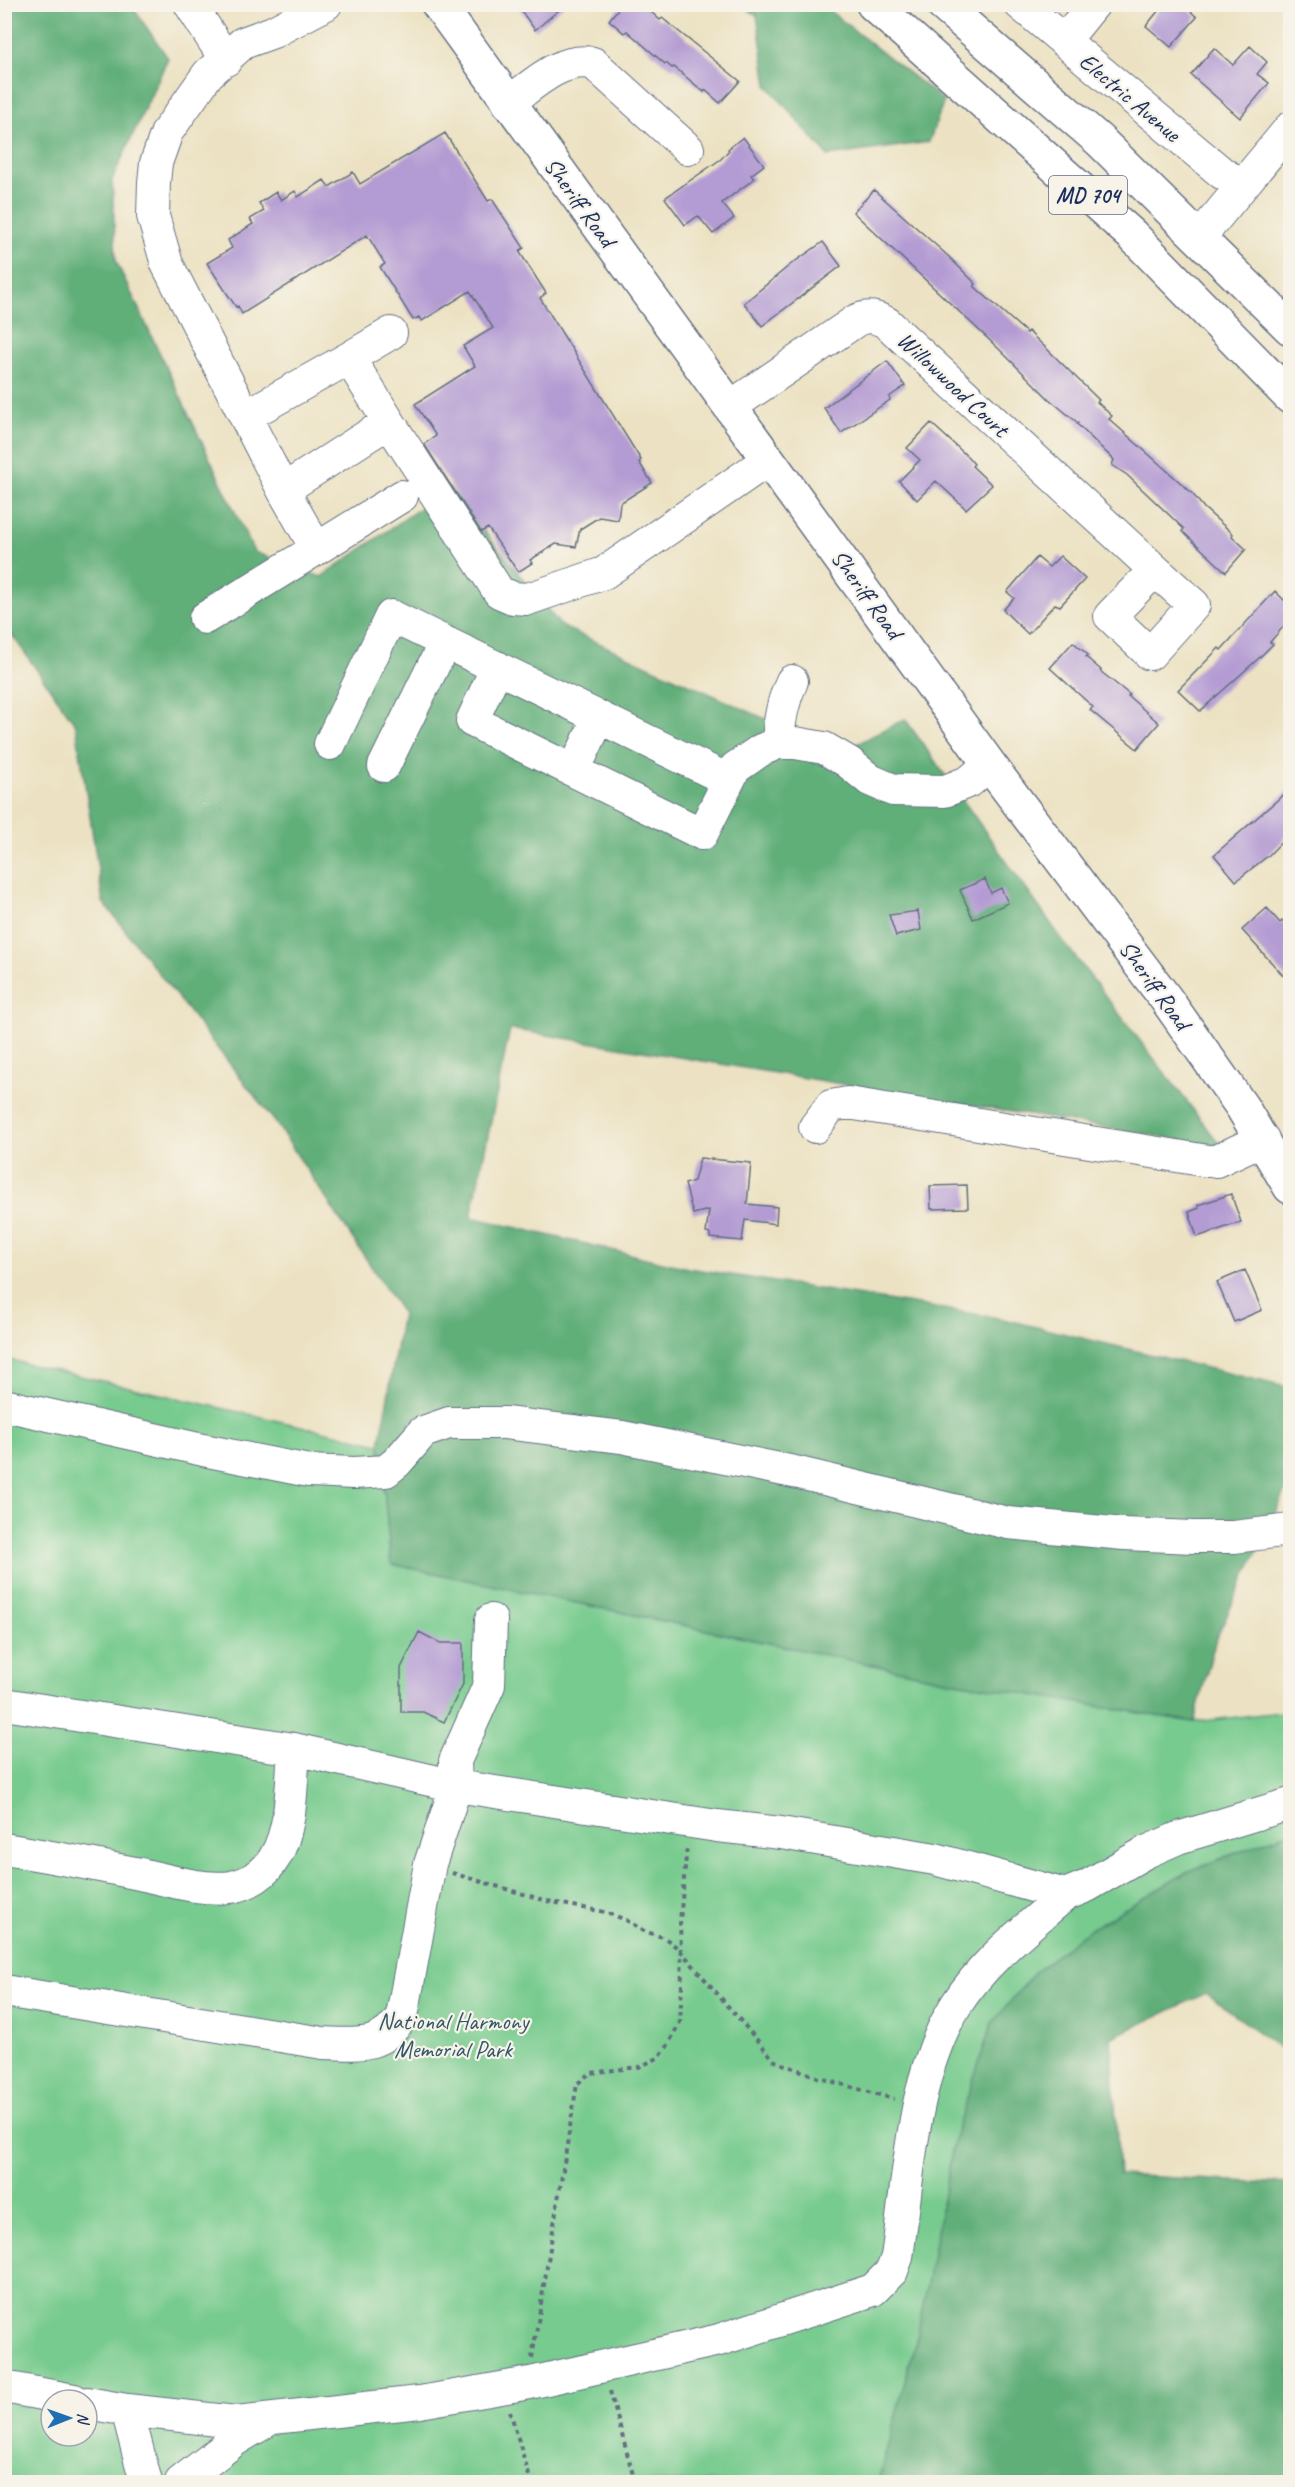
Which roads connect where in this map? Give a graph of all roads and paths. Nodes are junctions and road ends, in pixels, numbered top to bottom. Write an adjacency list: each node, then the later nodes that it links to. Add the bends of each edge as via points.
1 (326, 4): 9 (street, via 243,43)
2 (438, 4): 10 (main road, Sheriff Road)
3 (873, 4): 18 (main road, MD 704, via 1132,235)
4 (942, 4): 14 (main road, MD 704, via 1100,141)
5 (1020, 4): 8 (street, Electric Avenue)
6 (1094, 4): 8 (street)
7 (197, 7): 9 (street)
8 (1064, 41): 13 (street, Electric Avenue, via 1222,173)
9 (226, 60): 20 (street, via 208,74 167,132 156,163 153,216 167,264)
10 (508, 103): 12 (street, via 559,67 574,62 593,63); 19 (main road, Sheriff Road)
11 (1290, 128): 13 (street)
12 (688, 148)
13 (1245, 182): 14 (street)
14 (1200, 237): 15 (main road, MD 704)
15 (1290, 328)
16 (391, 333): 17 (street)
17 (349, 358): 20 (street); 21 (street)
18 (1290, 397)
19 (730, 407): 22 (main road, Sheriff Road); 26 (street, Willowwood Court, via 857,320 880,319)
20 (246, 416): 23 (street)
21 (389, 422): 22 (street, via 499,592 513,598 528,599 604,573); 23 (street)
22 (768, 460): 34 (main road, Sheriff Road)
23 (283, 490): 25 (street)
24 (402, 496): 25 (street)
25 (316, 548): 27 (street)
26 (1155, 570)
27 (205, 618)
28 (444, 642): 29 (street); 33 (street, via 391,616); 35 (street)
29 (497, 667): 31 (street); 36 (street, via 472,721)
30 (792, 681): 32 (street, via 779,719)
31 (599, 717): 36 (street); 37 (street)
32 (778, 743): 34 (street, via 824,748 870,780 893,790 945,791 970,781); 37 (street, via 735,768)
33 (330, 744)
34 (989, 764): 39 (main road, Sheriff Road, via 1166,999)
35 (384, 766)
36 (574, 771): 37 (street, via 702,834)
37 (728, 780)
38 (815, 1127): 39 (street, via 831,1106 848,1103 1208,1161)
39 (1263, 1139): 40 (main road, Sheriff Road)
40 (1290, 1187)
41 (4, 1405): 42 (street, via 309,1471 386,1471 423,1432 449,1423 505,1423 622,1437 810,1475 1008,1523 1193,1537)
42 (1290, 1530)
43 (491, 1620): 46 (street, via 489,1685 455,1761)
44 (4, 1704): 45 (street)
45 (294, 1749): 46 (street); 49 (street, via 282,1840 275,1857 255,1879 231,1887 206,1886)
46 (456, 1786): 48 (street); 50 (street)
47 (1290, 1804): 51 (street, via 1178,1838)
48 (692, 1822): 51 (street, via 935,1859); 52 (path, via 683,1871)
49 (4, 1849)
50 (430, 1864): 52 (path, via 461,1877 547,1901 604,1912 665,1938); 53 (street, via 402,2016 383,2038 367,2043 322,2043)
51 (1065, 1895): 54 (street, via 1008,1945 957,2004 930,2061)
52 (680, 1949): 54 (path, via 775,2061 848,2086); 56 (path, via 680,2022 667,2047 658,2058 639,2067 590,2073 577,2085)
53 (4, 1991)
54 (919, 2104): 55 (street, via 897,2257 892,2271 873,2290 719,2340)
55 (603, 2367): 56 (street); 65 (path)
56 (517, 2385): 61 (street, via 420,2402); 64 (path)
57 (4, 2387): 58 (street)
58 (39, 2394)
59 (99, 2405): 60 (street)
60 (127, 2410): 61 (street, via 219,2421); 62 (street)
61 (272, 2419): 63 (street, via 255,2426)
62 (146, 2482)
63 (181, 2482)
64 (531, 2482)
65 (635, 2482)

